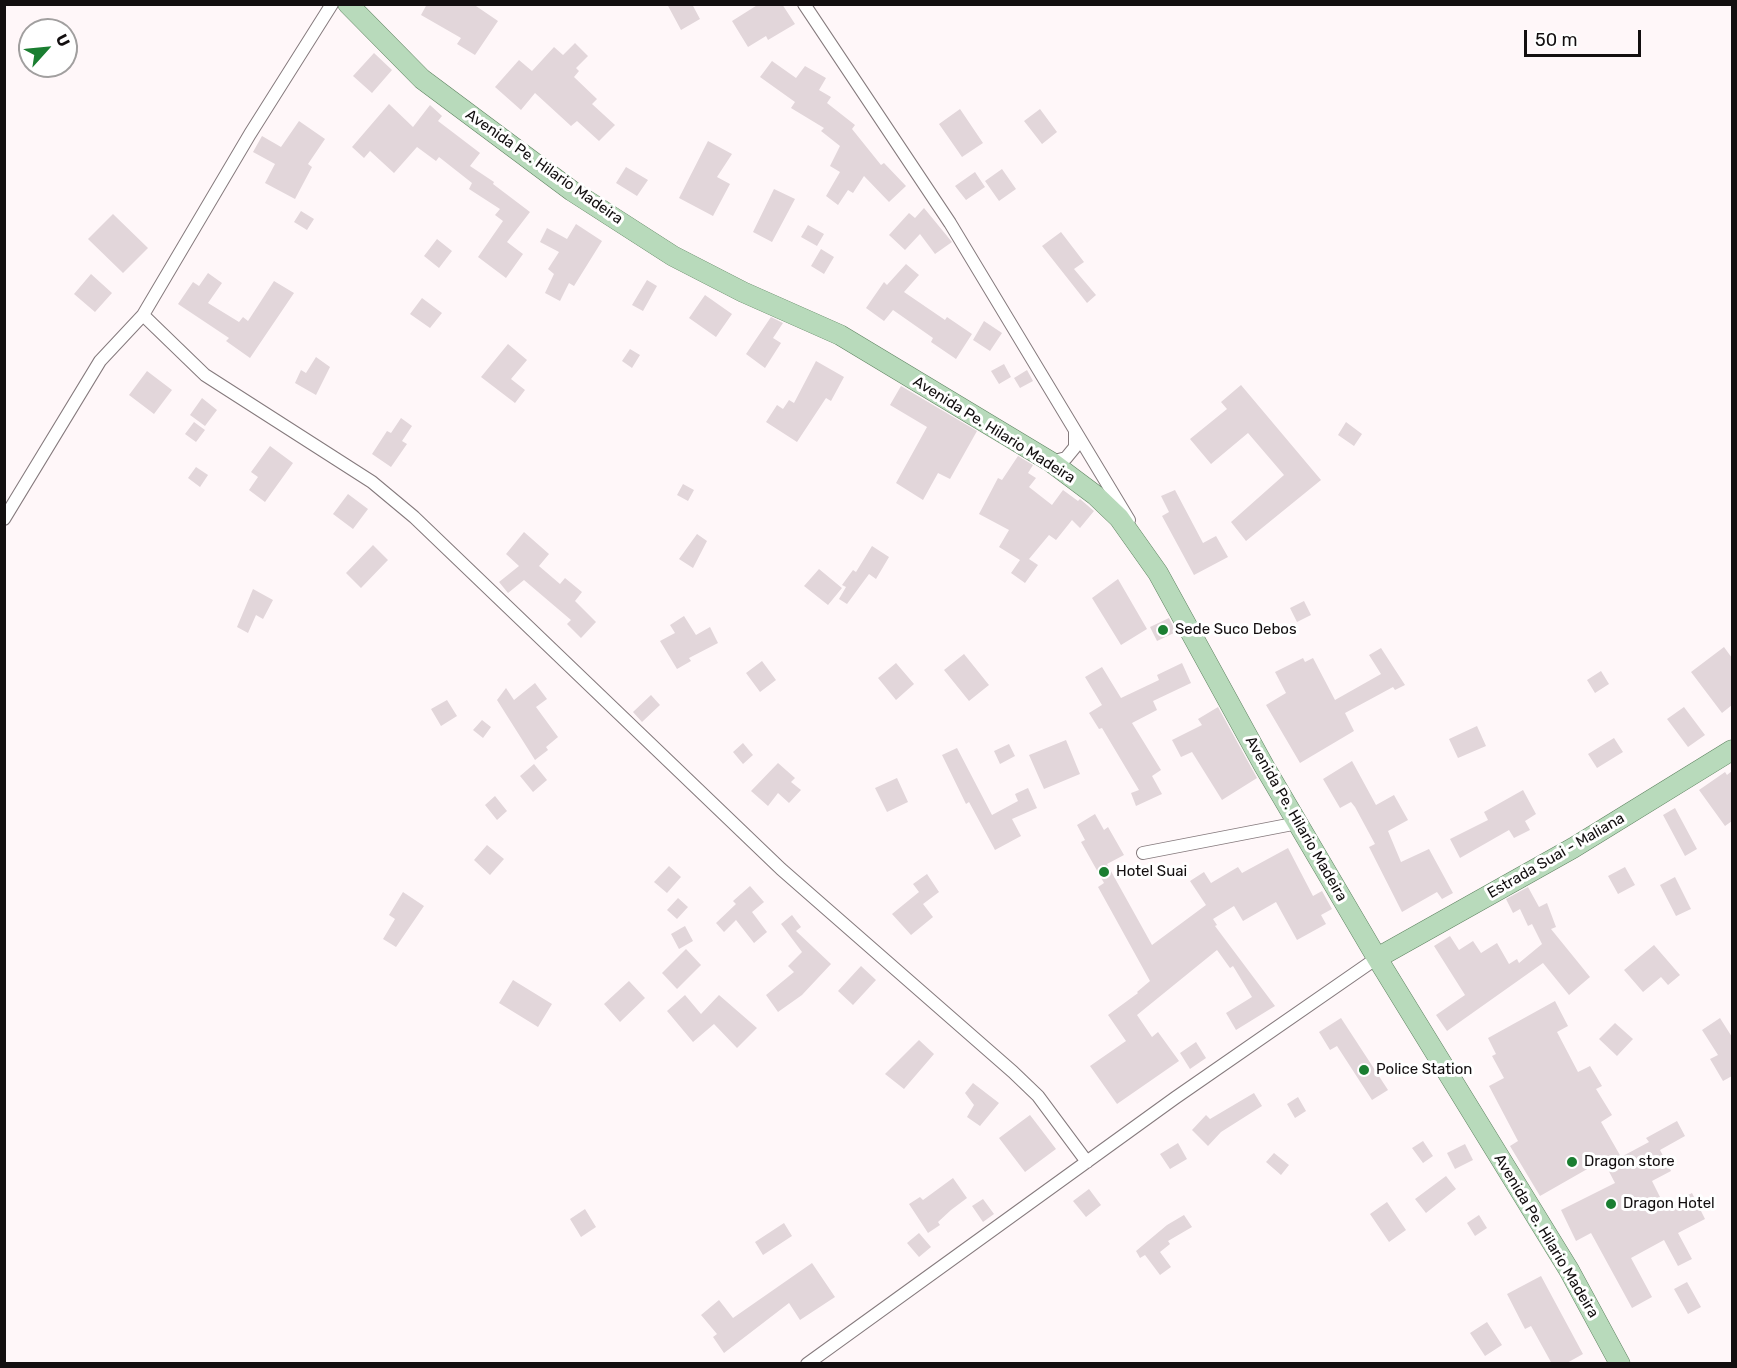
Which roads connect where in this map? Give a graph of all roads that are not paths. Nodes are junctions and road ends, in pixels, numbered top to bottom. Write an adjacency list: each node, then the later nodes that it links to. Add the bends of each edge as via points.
1 (332, 4): 4 (street)
2 (348, 4): 6 (main road, Avenida Pe. Hilario Madeira, via 422,79 572,191 673,256 840,335)
3 (804, 4): 5 (street, via 950,223)
4 (143, 315): 7 (street, via 100,361); 13 (street, via 205,375 372,482 414,517 781,869 1013,1072 1038,1096)
5 (1075, 431): 6 (street, via 1075,447 1066,458); 8 (street)
6 (1051, 462): 8 (main road, Avenida Pe. Hilario Madeira, via 1119,518)
7 (4, 519)
8 (1158, 573): 10 (main road, Avenida Pe. Hilario Madeira)
9 (1732, 750): 12 (main road, Estrada Suai - Maliana, via 1573,848)
10 (1298, 823): 11 (street); 12 (main road, Avenida Pe. Hilario Madeira)
11 (1143, 853)
12 (1377, 958): 13 (street); 15 (main road, Avenida Pe. Hilario Madeira, via 1569,1270)
13 (1087, 1162): 14 (street)
14 (807, 1364)
15 (1620, 1364)

